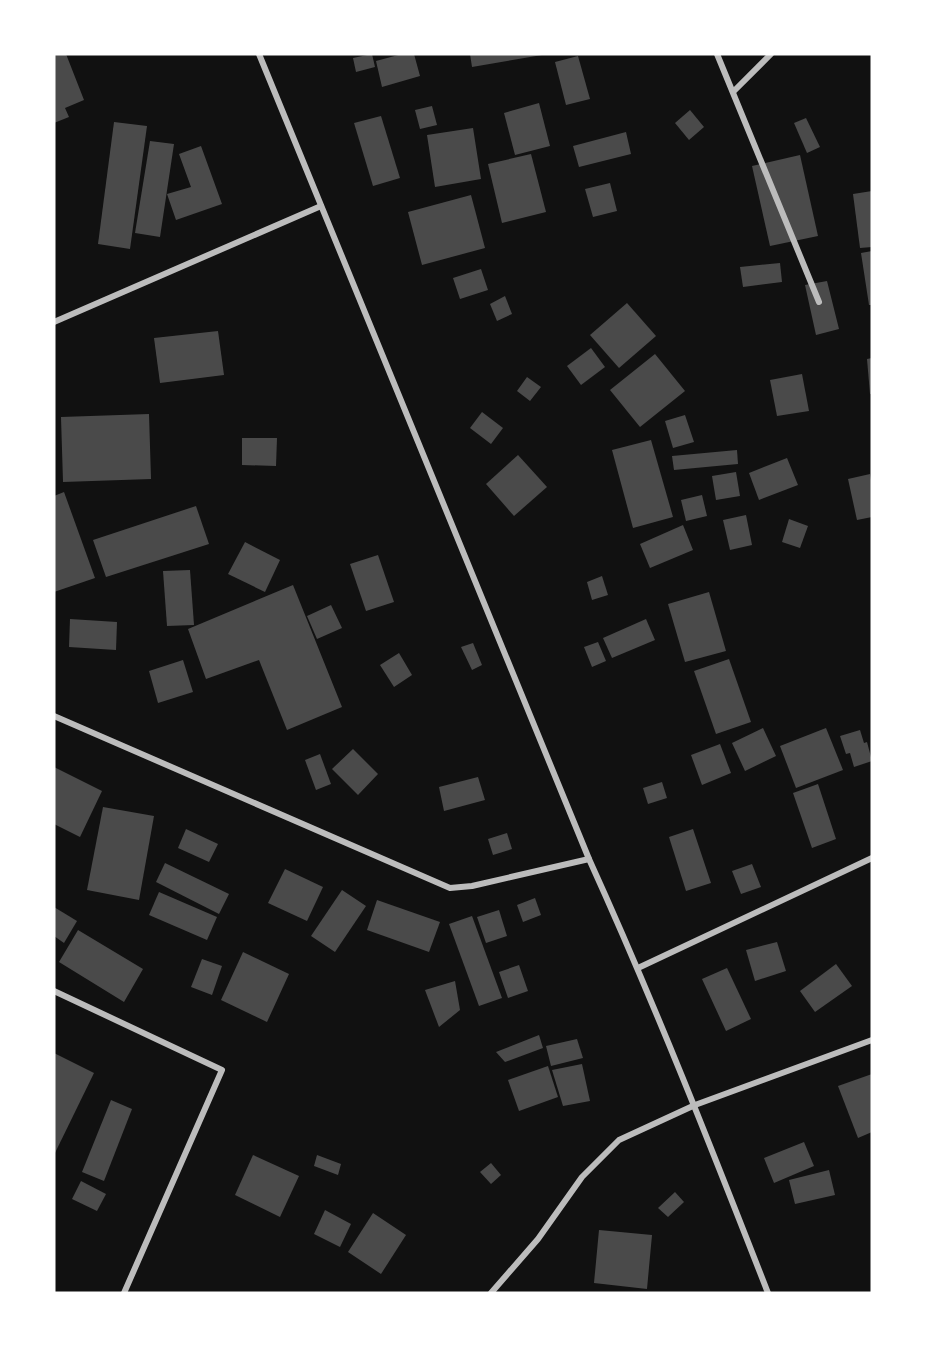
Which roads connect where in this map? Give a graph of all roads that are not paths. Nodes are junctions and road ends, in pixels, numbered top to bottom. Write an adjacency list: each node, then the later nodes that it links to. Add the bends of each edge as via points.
1 (259, 54): 5 (street)
2 (717, 54): 4 (street)
3 (771, 54): 4 (street)
4 (733, 92): 6 (street)
5 (321, 206): 7 (street); 10 (street)
6 (819, 302)
7 (54, 322)
8 (54, 716): 10 (street, via 450,888)
9 (872, 858): 11 (street)
10 (589, 859): 11 (street)
11 (638, 968): 14 (street)
12 (54, 991): 15 (street, via 222,1070)
13 (872, 1040): 14 (street)
14 (695, 1105): 16 (street, via 619,1140 582,1177); 17 (street)
15 (124, 1293)
16 (491, 1293)
17 (768, 1293)

